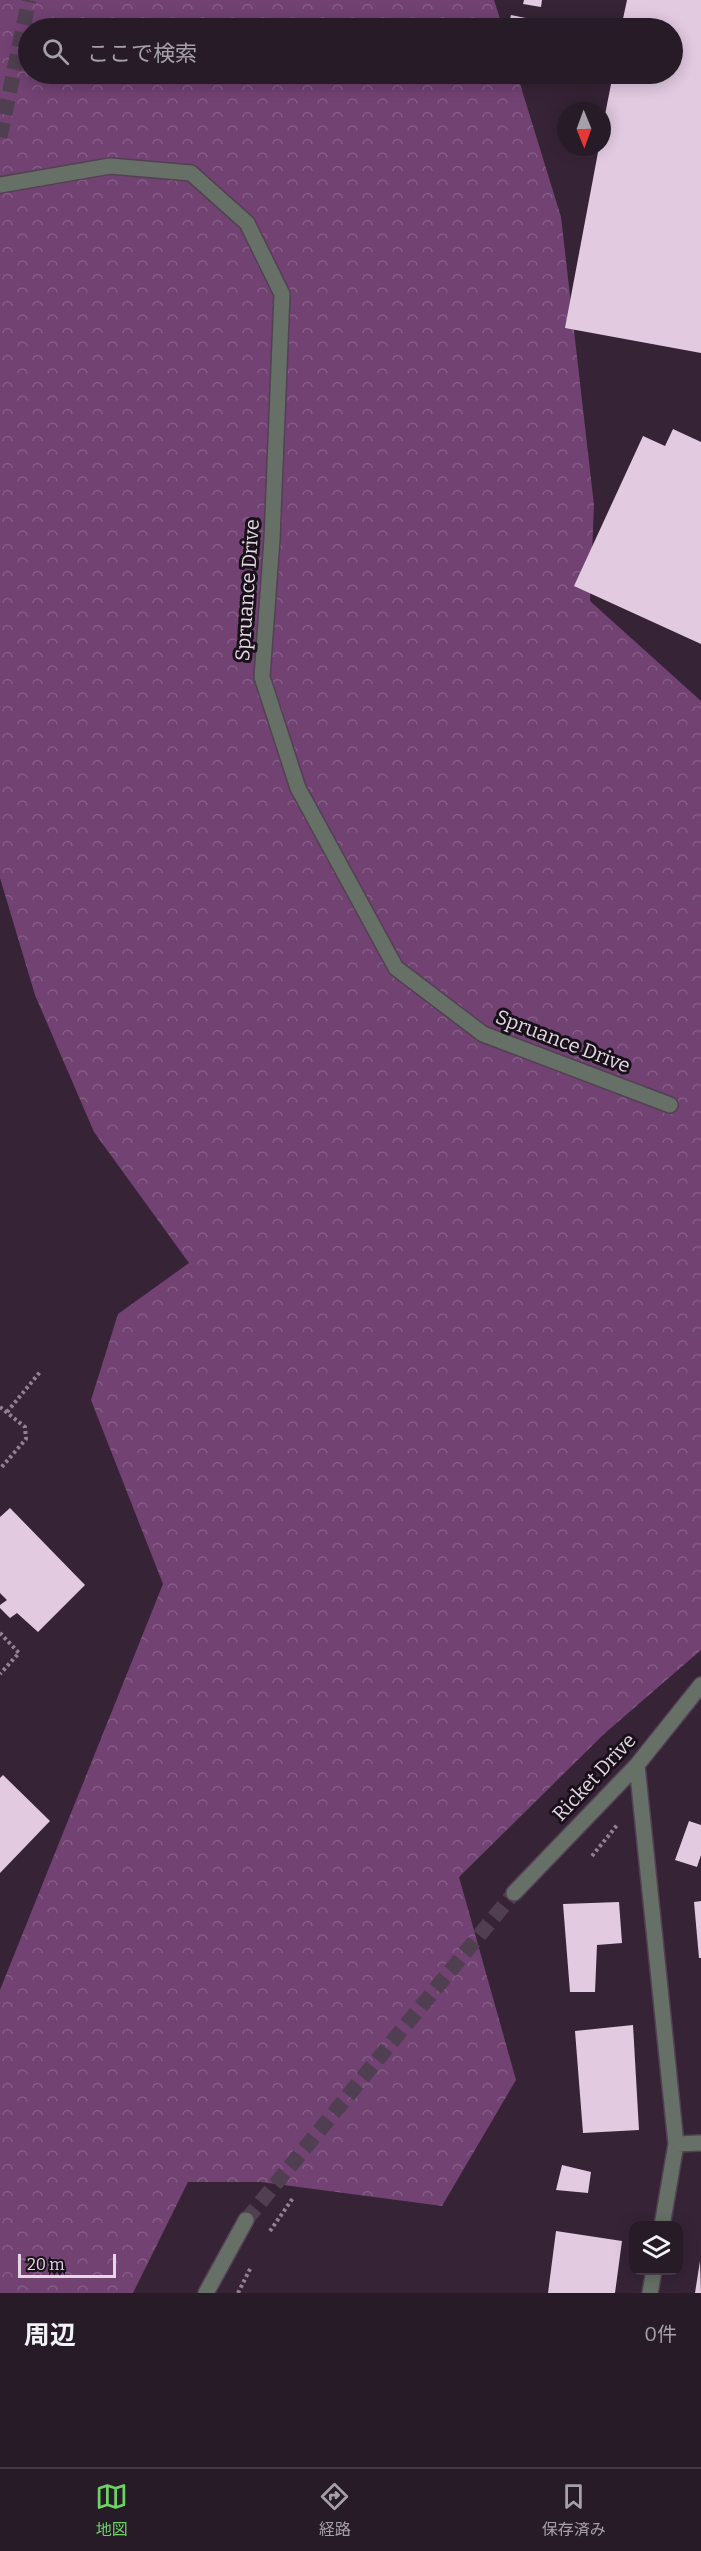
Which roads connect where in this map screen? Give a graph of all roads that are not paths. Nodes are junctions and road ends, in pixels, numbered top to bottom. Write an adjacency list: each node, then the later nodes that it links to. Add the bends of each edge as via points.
1 (0, 185): 2 (street, Spruance Drive, via 110,166 191,173 247,223 282,294 262,677 297,788 396,968 483,1034)
2 (670, 1105)
3 (701, 1685): 4 (street, Ricket Drive)
4 (637, 1765): 5 (street, Ricket Drive); 7 (street)
5 (514, 1893)
6 (701, 2143): 7 (street)
7 (676, 2144): 9 (street)
8 (246, 2220): 11 (street)
9 (663, 2221)
10 (653, 2275): 12 (street)
11 (206, 2293)
12 (650, 2293)

